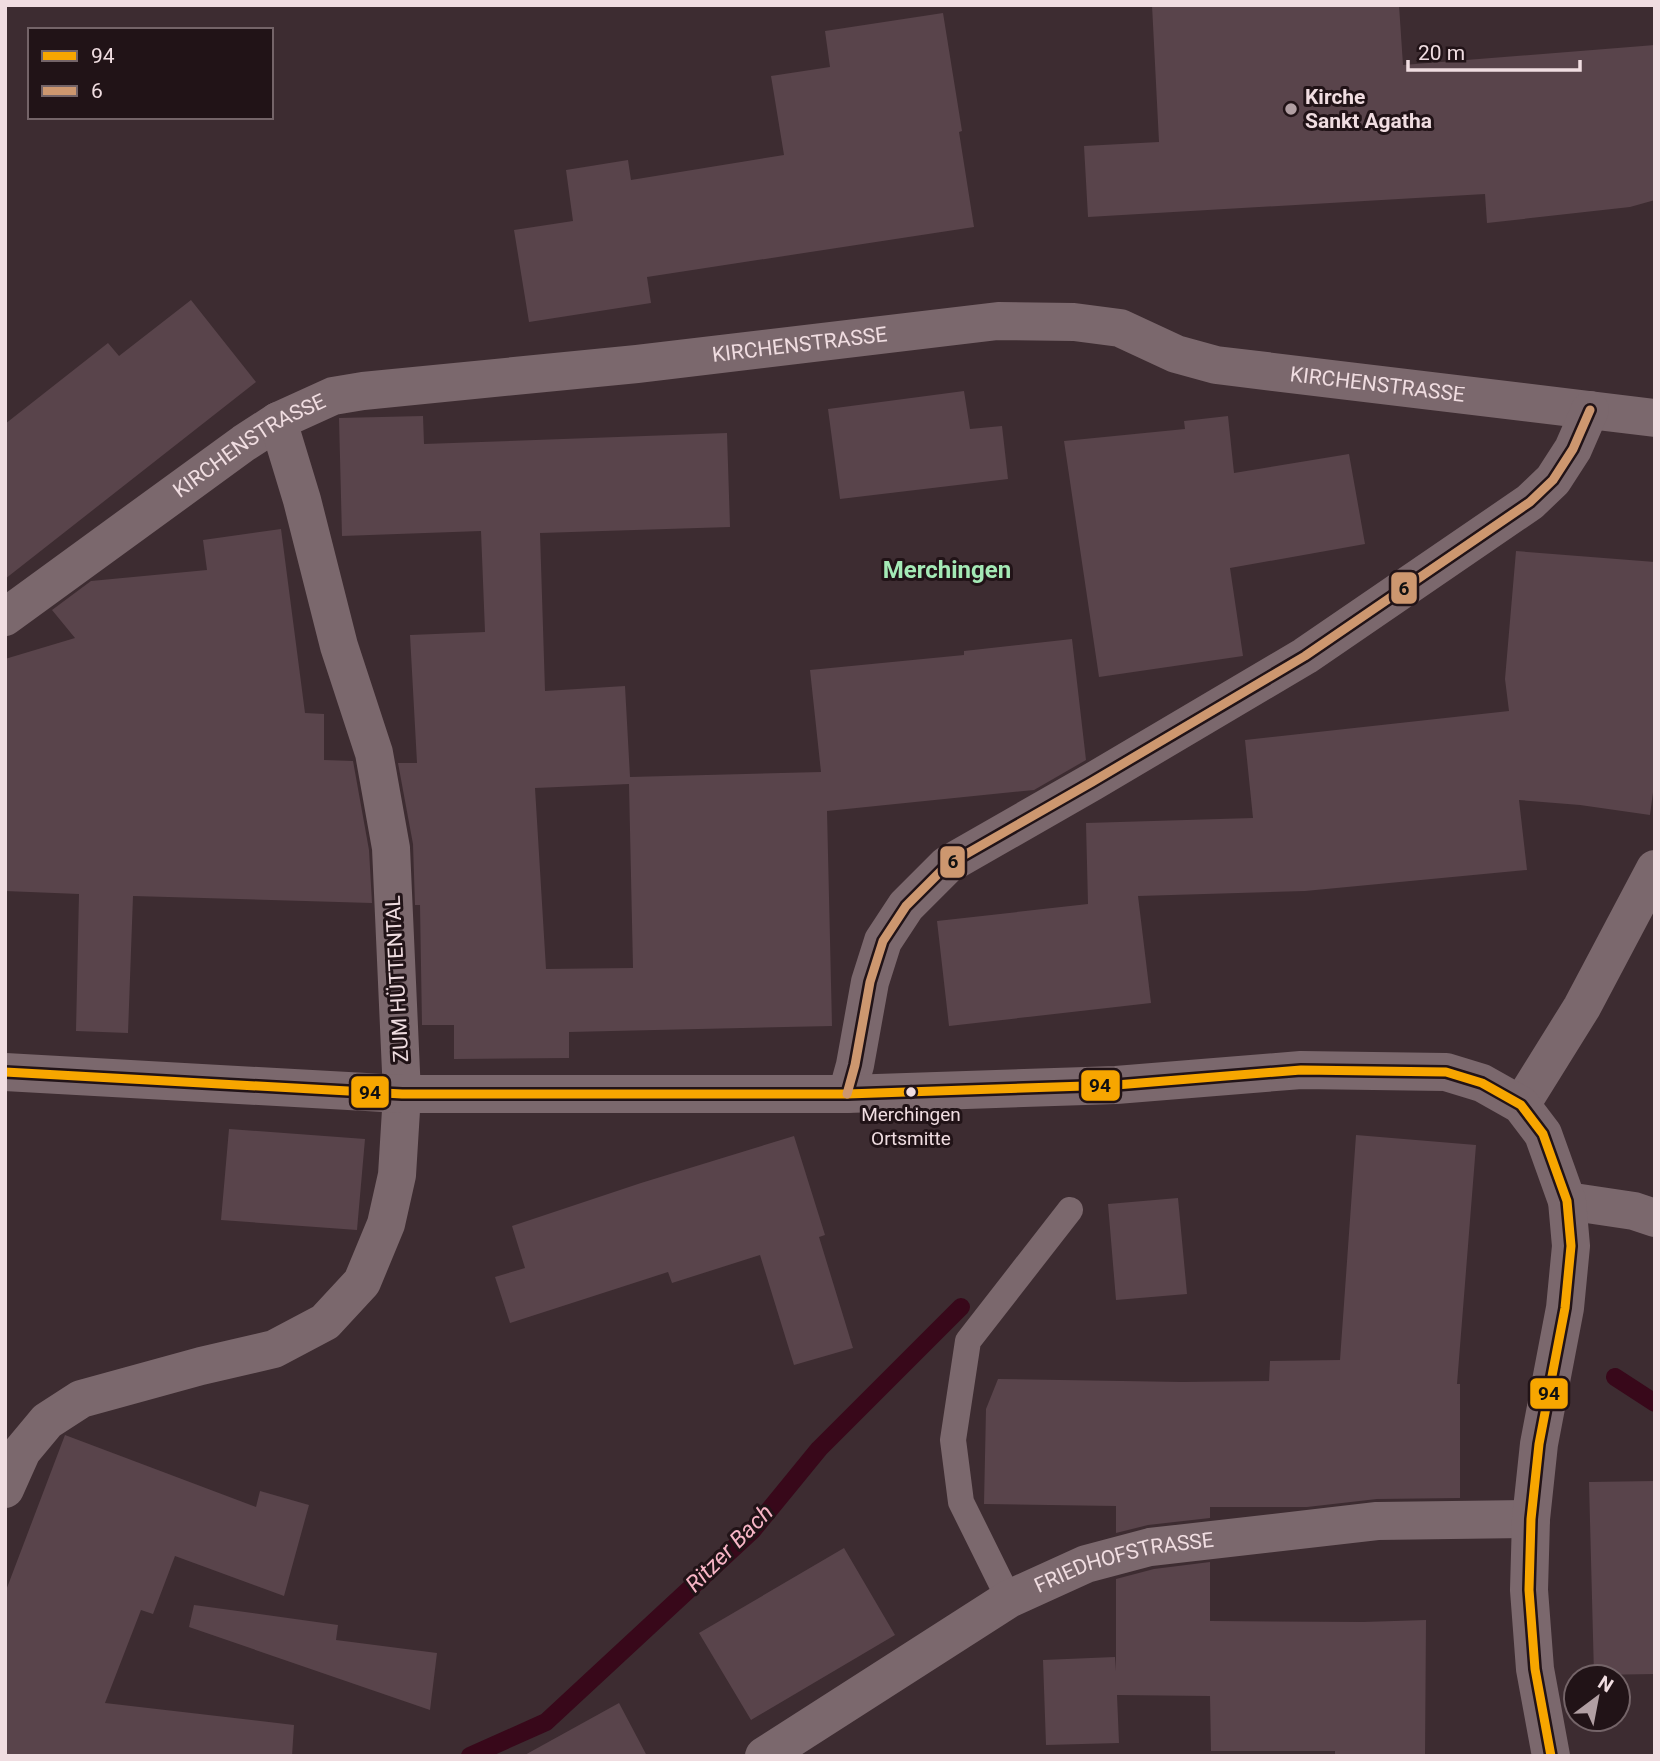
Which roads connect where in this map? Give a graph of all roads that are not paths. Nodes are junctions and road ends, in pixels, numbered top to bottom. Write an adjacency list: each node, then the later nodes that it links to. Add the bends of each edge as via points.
1 (1590, 410): 2 (street, KIRCHENSTRASSE); 3 (street, KIRCHENSTRASSE, via 1216,365 1176,354 1120,328 999,321 363,391 333,396); 8 (street, via 1553,480 1530,502 1305,656 947,865 906,906 883,941)
2 (1655, 418)
3 (278, 421): 4 (street, KIRCHENSTRASSE); 7 (street, ZUM HÜTTENTAL, via 339,646 374,752 391,848)
4 (5, 617)
5 (1655, 869): 9 (street, via 1582,1007)
6 (5, 1072): 7 (street)
7 (402, 1094): 8 (street); 13 (street, ZUM HÜTTENTAL, via 397,1175 386,1224 362,1282 325,1322 274,1349 81,1399 47,1421 22,1451)
8 (847, 1094): 9 (street, via 1116,1084 1301,1070 1446,1072 1482,1083)
9 (1521, 1105): 10 (street, via 1543,1134)
10 (1567, 1200): 12 (street, via 1634,1210); 14 (street, via 1571,1246 1566,1308 1539,1444)
11 (1070, 1210): 15 (lane, via 968,1341 966,1353 953,1440 961,1502)
12 (1655, 1218)
13 (5, 1489)
14 (1531, 1519): 15 (street, FRIEDHOFSTRASSE, via 1377,1521 1150,1547 1086,1564); 17 (street, via 1529,1590 1535,1669)
15 (1009, 1599): 16 (street, FRIEDHOFSTRASSE)
16 (764, 1756)
17 (1551, 1756)

